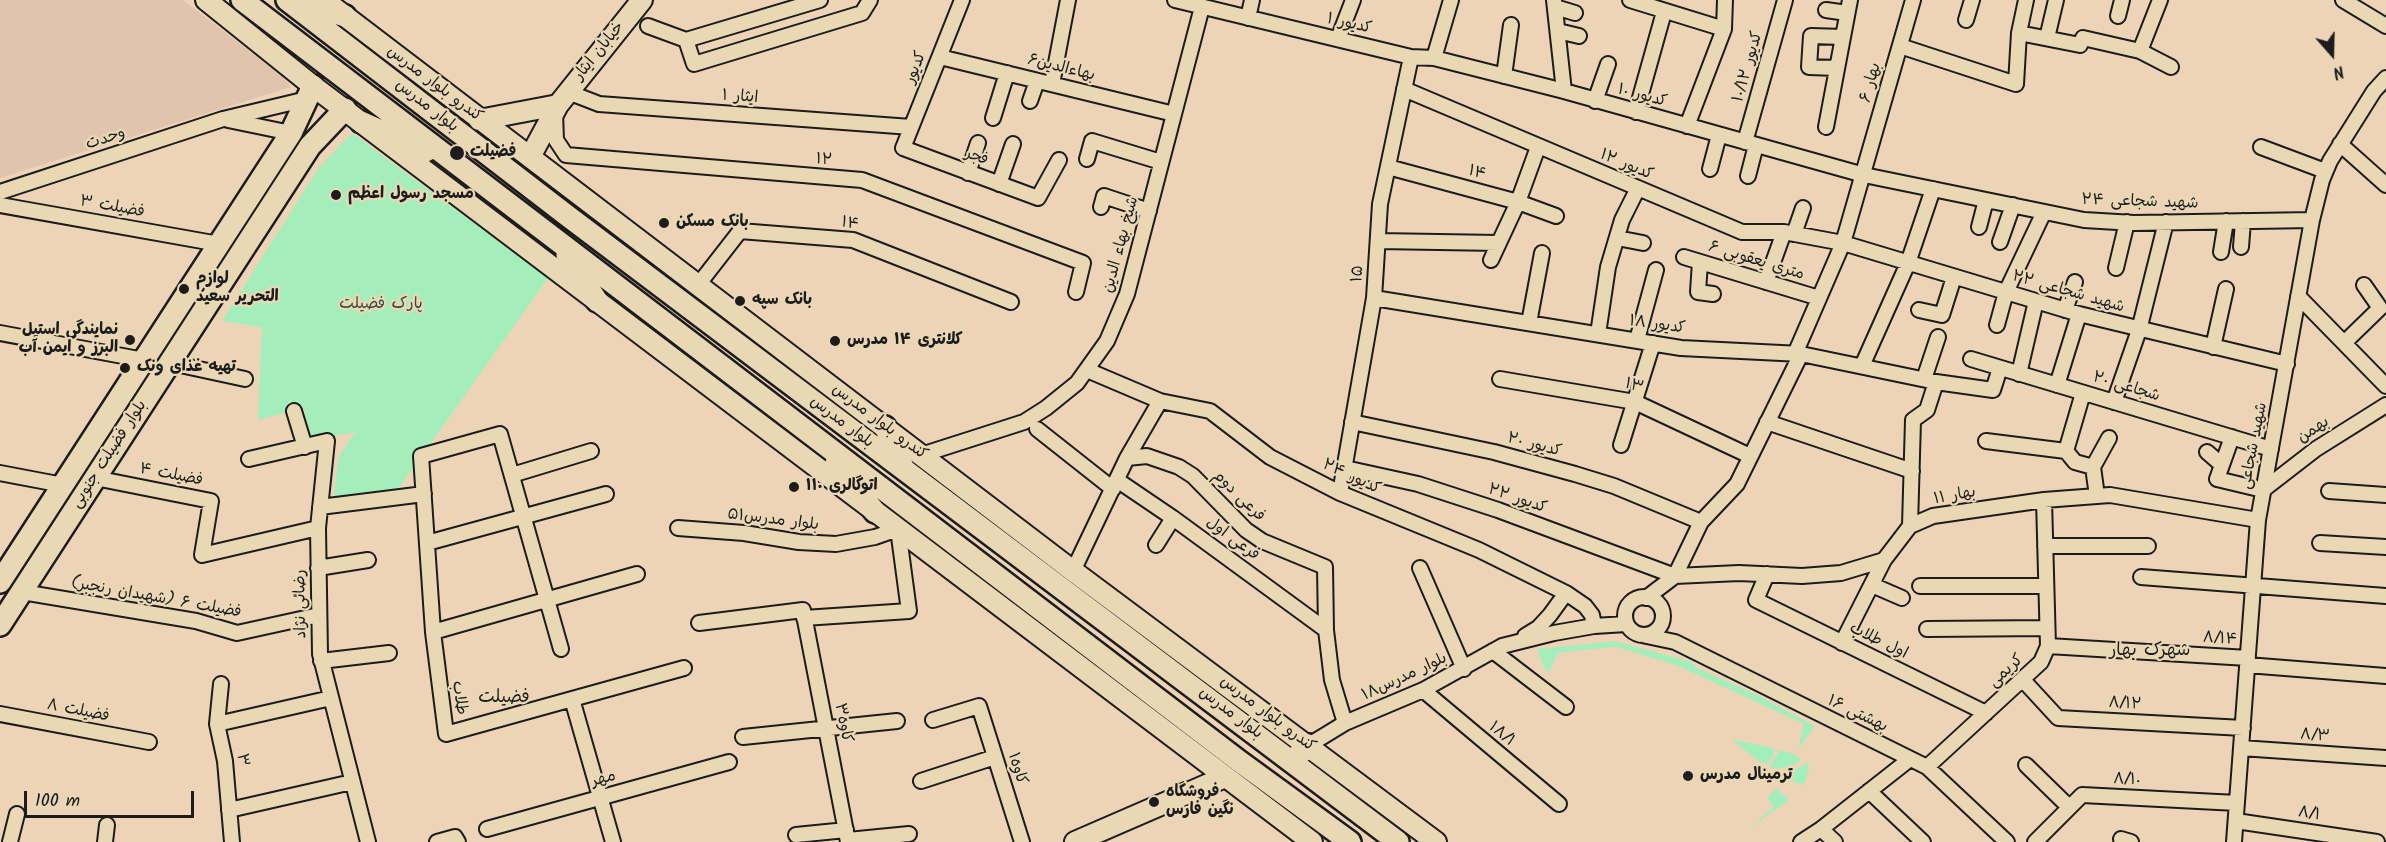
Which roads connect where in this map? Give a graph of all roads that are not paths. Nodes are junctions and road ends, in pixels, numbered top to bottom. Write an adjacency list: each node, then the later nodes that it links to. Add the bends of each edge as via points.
1 (206, 0): 61 (main road)
2 (242, 0): 89 (main road, بلوار مدرس)
3 (287, 0): 206 (main road, بلوار مدرس)
4 (292, 0): 31 (main road)
5 (324, 0): 31 (main road, کندرو بلوار مدرس)
6 (642, 0): 63 (main road, خیابان ایثار)
7 (820, 0): 45 (street)
8 (870, 0): 45 (street, via 862,13 694,64)
9 (962, 0): 48 (street, کدیور)
10 (1068, 0): 58 (street)
11 (1175, 0): 25 (street, کدیور ۱)
12 (1252, 0): 33 (street)
13 (1353, 0): 44 (street)
14 (1451, 0): 50 (street)
15 (1630, 0): 29 (street)
16 (1725, 0): 38 (street)
17 (1785, 0): 78 (street, کدیور ۱۰/۱۲)
18 (1913, 0): 46 (street, بهار ۶)
19 (1971, 0): 34 (street)
20 (2026, 0): 40 (street)
21 (2056, 0): 43 (street)
22 (2122, 0): 32 (street)
23 (2160, 0): 47 (street)
24 (2343, 0): 37 (street)
25 (1197, 4): 33 (street, کدیور ۱); 66 (street, شیخ بهاء الدین)
26 (1555, 4): 30 (street); 39 (street)
27 (1849, 7): 28 (street); 42 (street)
28 (1826, 10)
29 (1664, 12): 38 (street); 65 (street)
30 (1575, 13)
31 (345, 16): 70 (main road, کندرو بلوار مدرس)
32 (2118, 16)
33 (1248, 18): 44 (street, کدیور ۱)
34 (1966, 20)
35 (1511, 25): 55 (street)
36 (648, 26): 45 (street)
37 (2386, 26)
38 (1724, 29): 71 (street)
39 (1558, 31): 41 (street); 60 (street)
40 (2019, 33): 43 (street); 46 (street, via 2016,84)
41 (1579, 36)
42 (1843, 37): 53 (street); 53 (street, via 1811,36 1809,67)
43 (2047, 38): 47 (street, via 2080,45 2083,38)
44 (1338, 39): 49 (street, کدیور ۱)
45 (686, 40)
46 (1900, 46): 94 (street, بهار ۶)
47 (2140, 51): 52 (street)
48 (940, 57): 54 (street, ۶بهاءالدين); 72 (street, کدیور)
49 (1411, 57): 50 (street, کدیور ۱۰); 59 (street, ۱۵)
50 (1434, 58): 55 (street, کدیور ۱۰)
51 (1608, 64): 62 (street)
52 (2171, 67)
53 (1837, 68): 73 (street)
54 (1007, 73): 57 (street, ۶بهاءالدين); 68 (street)
55 (1504, 76): 60 (street, کدیور ۱۰)
56 (2386, 78): 79 (street, شهید شجاعی)
57 (1037, 81): 58 (street, ۶بهاءالدين); 64 (street)
58 (1052, 84): 66 (street, ۶بهاءالدين)
59 (1404, 89): 81 (street, کدیور ۱۲); 90 (street, ۱۵)
60 (1564, 91): 62 (street, کدیور ۱۰)
61 (310, 92): 67 (main road); 69 (street, وحدت); 74 (main road, بلوار فضیلت جنوبی)
62 (1595, 101): 65 (street, کدیور ۱۰)
63 (560, 102): 70 (main road); 72 (street, ایثار ۱); 84 (street, via 556,141); 85 (main road, خیابان ایثار)
64 (1030, 102)
65 (1636, 112): 71 (street, کدیور ۱۰)
66 (1174, 114): 88 (street, شیخ بهاء الدین)
67 (353, 115): 80 (main road, بلوار فضیلت جنوبی); 89 (main road); 148 (main road)
68 (993, 118)
69 (223, 119): 74 (street); 101 (street, وحدت)
70 (479, 120): 85 (main road, کندرو بلوار مدرس)
71 (1687, 126): 75 (street, کدیور ۱۰)
72 (911, 127): 83 (street, کدیور)
73 (1826, 127)
74 (291, 133): 80 (main road, via 295,129 307,130 311,135); 125 (main road, بلوار فضیلت جنوبی)
75 (1719, 135): 78 (street, کدیور ۱۰); 91 (street)
76 (978, 143): 93 (street)
77 (1013, 144): 97 (street)
78 (1750, 144): 94 (street, کدیور ۱۰); 95 (street, کدیور ۱۰/۱۲)
79 (2340, 144): 92 (street, شهید شجاعی); 98 (street)
80 (310, 146): 150 (main road, بلوار فضیلت جنوبی)
81 (1538, 147): 99 (street, کدیور ۱۲); 103 (street)
82 (2260, 147): 92 (street)
83 (903, 148): 93 (street, فجر)
84 (566, 155): 96 (street); 142 (street, ۱۲, via 862,180 1083,263)
85 (530, 157): 96 (main road, کندرو بلوار مدرس)
86 (1088, 159): 88 (street, via 1092,141)
87 (1059, 160): 97 (street, فجر, via 1038,198)
88 (1161, 162): 108 (street, شیخ بهاء الدین)
89 (461, 167): 120 (main road, بلوار مدرس)
90 (1388, 167): 103 (street, ۱۴); 119 (street, ۱۵)
91 (1710, 169)
92 (2325, 171): 111 (street, شهید شجاعی)
93 (968, 172): 97 (street, فجر)
94 (1864, 175): 100 (street, شهید شجاعی ۲۴); 124 (street, بهار ۶)
95 (1748, 176)
96 (561, 180): 138 (main road, کندرو بلوار مدرس)
97 (999, 184)
98 (2386, 185)
99 (1638, 188): 117 (street, کدیور ۱۲, via 1742,232); 118 (street)
100 (1933, 189): 102 (street, شهید شجاعی ۲۴); 132 (street)
101 (0, 192)
102 (1986, 200): 105 (street, شهید شجاعی ۲۴); 116 (street)
103 (1518, 202): 110 (street, ۱۴); 122 (street)
104 (0, 205): 125 (street, فضیلت ۳)
105 (2013, 205): 109 (street, شهید شجاعی ۲۴); 121 (street)
106 (1101, 207): 108 (street, via 1104,196)
107 (1803, 208): 117 (street)
108 (1149, 211): 172 (street, شیخ بهاء الدین, via 1127,294 1107,341)
109 (2044, 212): 114 (street, شهید شجاعی ۲۴, via 2084,220); 143 (street)
110 (1556, 216)
111 (2312, 220): 113 (street, شهید شجاعی ۲۴); 145 (street, شهید شجاعی)
112 (2226, 221): 113 (street, شهید شجاعی ۲۴); 115 (street, شهید شجاعی ۲۴); 127 (street)
113 (2243, 221): 126 (street)
114 (2127, 222): 115 (street, شهید شجاعی ۲۴); 133 (street)
115 (2166, 222): 157 (street)
116 (1978, 227)
117 (1789, 233): 124 (street, کدیور ۱۲); 136 (street)
118 (1617, 238): 123 (street); 159 (street, via 1608,267)
119 (1378, 241): 122 (street); 146 (street, ۱۵)
120 (559, 242): 148 (main road); 189 (main road, بلوار مدرس)
121 (2000, 242)
122 (1498, 243): 130 (street)
123 (1643, 243)
124 (1843, 243): 132 (street, شهید شجاعی ۲۲); 147 (street, بهار ۶)
125 (219, 244): 140 (main road, بلوار فضیلت جنوبی)
126 (2241, 247)
127 (2221, 252)
128 (1542, 253): 155 (street)
129 (1684, 257): 131 (street, ۶ متری یعقوبی)
130 (1491, 260)
131 (1700, 262): 136 (street, ۶ متری یعقوبی); 144 (street, via 1698,292)
132 (1908, 263): 135 (street, شهید شجاعی ۲۲); 170 (street)
133 (2116, 268)
134 (1656, 270): 161 (street)
135 (1954, 277): 143 (street, شهید شجاعی ۲۲); 152 (street, via 1942,315)
136 (1766, 282): 147 (street, ۶ متری یعقوبی)
137 (2075, 282): 153 (street)
138 (698, 285): 151 (street, ۱۴, via 740,231 853,240); 187 (main road, کندرو بلوار مدرس)
139 (2364, 285): 163 (street, via 2380,308)
140 (190, 288): 150 (main road); 166 (main road, بلوار فضیلت جنوبی)
141 (2226, 289): 164 (street)
142 (1076, 292)
143 (2006, 292): 149 (street, شهید شجاعی ۲۲); 156 (street)
144 (1713, 294)
145 (2298, 296): 163 (street); 169 (street, شهید شجاعی)
146 (1374, 298): 155 (street, کدیور ۱۸); 185 (street, ۱۵)
147 (1819, 298): 165 (street, بهار ۶)
148 (597, 301): 222 (main road)
149 (2036, 301): 153 (street, شهید شجاعی ۲۲); 173 (street)
150 (210, 302): 168 (main road, بلوار فضیلت جنوبی)
151 (1011, 302)
152 (1919, 310)
153 (2065, 310): 154 (street, شهید شجاعی ۲۲)
154 (2079, 314): 157 (street, شهید شجاعی ۲۲); 177 (street)
155 (1529, 323): 159 (street, کدیور ۱۸)
156 (1997, 325)
157 (2139, 330): 164 (street, شهید شجاعی ۲۲); 182 (street)
158 (0, 333): 166 (street)
159 (1598, 334): 161 (street, کدیور ۱۸)
160 (1938, 337): 176 (street)
161 (1636, 340): 162 (street, کدیور ۱۸)
162 (1653, 343): 165 (street, کدیور ۱۸); 181 (street)
163 (2344, 343): 178 (street)
164 (2214, 347): 169 (street, شهید شجاعی ۲۲)
165 (1798, 354): 170 (street, کدیور ۱۸); 186 (street, بهار ۶)
166 (144, 360): 212 (main road, بلوار فضیلت جنوبی)
167 (1971, 360): 171 (street, شجاعی ۲۰)
168 (171, 363): 174 (street); 210 (main road, بلوار فضیلت جنوبی)
169 (2287, 364): 195 (street, شهید شجاعی)
170 (1862, 366): 176 (street, کدیور ۱۸)
171 (2000, 368): 173 (street, شجاعی ۲۰); 176 (street, کدیور ۱۸, via 1993,390)
172 (1087, 370): 180 (street, کدیور ۲۴); 199 (street, شیخ بهاء الدین, via 1077,383 1024,422)
173 (2019, 374): 177 (street, شجاعی ۲۰)
174 (244, 379)
175 (1500, 379): 181 (street, ۱۳)
176 (1930, 381): 207 (street, via 1927,410 1913,420)
177 (2057, 385): 179 (street, شجاعی ۲۰)
178 (2386, 386)
179 (2083, 393): 182 (street, شجاعی ۲۰); 197 (street)
180 (1160, 401): 201 (street); 217 (street, کدیور ۲۴, via 1210,411 1270,457)
181 (1635, 402): 193 (street); 200 (street, ۱۳)
182 (2114, 402): 190 (street, شجاعی ۲۰)
183 (2386, 405): 213 (street, بهمن, via 2316,448)
184 (294, 411): 194 (street)
185 (1352, 422): 205 (street, ۱۵); 226 (street, کدیور ۲۰, via 1494,452 1575,474)
186 (1767, 422): 200 (street, بهار ۶); 207 (street)
187 (885, 427): 199 (main road, کندرو بلوار مدرس); 206 (main road)
188 (1037, 429): 211 (street, فرعی اول)
189 (814, 437): 222 (main road); 252 (main road, بلوار مدرس)
190 (2232, 437): 195 (street, شجاعی ۲۰); 203 (street)
191 (2109, 438): 204 (street)
192 (1986, 441): 197 (street)
193 (1621, 445)
194 (304, 447): 202 (street, رضائی نژاد); 221 (street, رضائی نژاد, via 327,441)
195 (2271, 449): 213 (street, شهید شجاعی)
196 (591, 451): 209 (street)
197 (2066, 451): 204 (street, via 2075,462)
198 (2208, 452): 203 (street)
199 (921, 455): 242 (main road, کندرو بلوار مدرس)
200 (1750, 456): 226 (street, بهار ۶, via 1737,484)
201 (1128, 458): 211 (street); 268 (street, فرعی دوم, via 1147,456 1179,467 1262,541 1325,567)
202 (249, 459)
203 (2222, 465): 213 (street, via 2217,479)
204 (2093, 467): 219 (street)
205 (1344, 468): 217 (street, ۱۵); 246 (street, کدیور ۲۲, via 1418,484 1498,510)
206 (904, 470): 239 (main road, بلوار مدرس)
207 (1912, 471): 227 (street)
208 (0, 473): 212 (street)
209 (512, 475): 215 (street, طلاب, via 501,434 421,456); 223 (street)
210 (95, 478): 228 (street, فضیلت ۴, via 211,501 201,555); 253 (main road, بلوار فضیلت جنوبی)
211 (1115, 484): 224 (street, فرعی اول); 242 (street)
212 (63, 485): 247 (main road, بلوار فضیلت جنوبی)
213 (2263, 490): 225 (street, شهید شجاعی)
214 (2329, 491): 218 (street)
215 (424, 494): 221 (street); 231 (street, طلاب)
216 (606, 494): 223 (street)
217 (1340, 494): 254 (street, کدیور ۲۴, via 1479,550)
218 (2386, 495)
219 (2097, 496): 220 (street, بهار ۱۱); 225 (street, بهار ۱۱)
220 (2044, 500): 227 (street, بهار ۱۱, via 1934,516); 234 (street)
221 (320, 507): 228 (street, رضائی نژاد)
222 (875, 512): 230 (main road)
223 (524, 516): 231 (street); 258 (street)
224 (1173, 518): 233 (street); 268 (street, فرعی اول)
225 (2258, 520): 251 (street, شهید شجاعی)
226 (1701, 522): 246 (street, بهار ۶)
227 (1910, 526): 238 (street)
228 (318, 528): 240 (street, رضائی نژاد)
229 (678, 528): 230 (street, بلوار مدرس۵۱, via 836,544)
230 (898, 530): 259 (street, via 909,611); 308 (main road)
231 (427, 543): 269 (street, طلاب)
232 (2320, 543): 236 (street)
233 (1156, 545)
234 (2045, 546): 235 (street); 250 (street)
235 (2148, 546)
236 (2386, 547)
237 (368, 560): 240 (street)
238 (1884, 560): 244 (street, via 1841,573); 248 (street)
239 (1034, 567): 252 (main road); 304 (main road, بلوار مدرس)
240 (318, 568): 260 (street, رضائی نژاد)
241 (1420, 568): 281 (street)
242 (1073, 571): 299 (main road, کندرو بلوار مدرس)
243 (637, 574): 258 (street)
244 (1767, 574): 246 (street); 273 (street, اول طلاب, via 1756,600)
245 (2141, 577): 251 (street)
246 (1673, 579): 256 (street); 261 (street, بهار ۶)
247 (0, 582)
248 (1872, 585): 257 (street); 273 (street)
249 (1920, 586): 250 (street)
250 (2046, 586): 266 (street)
251 (2253, 586): 255 (street); 279 (street, شهید شجاعی)
252 (1015, 590): 336 (main road, بلوار مدرس)
253 (22, 592): 260 (street, فضیلت ۶ (شهیدان رنجبر), via 196,621 237,633); 264 (main road, بلوار فضیلت جنوبی)
254 (1566, 593): 265 (street, کدیور ۲۴, via 1585,606); 271 (street, via 1538,628)
255 (2386, 596)
256 (1646, 597): 261 (street, via 1658,603); 263 (street, via 1629,605)
257 (1902, 598)
258 (547, 600): 269 (street); 275 (street)
259 (804, 614): 262 (street); 295 (street, کاوه۳)
260 (319, 615): 278 (street, رضائی نژاد)
261 (1662, 615): 270 (street, via 1654,632); 272 (street)
262 (699, 623)
263 (1626, 624): 265 (street); 270 (street)
264 (0, 625)
265 (1594, 626): 271 (street)
266 (2047, 628): 267 (street); 274 (street)
267 (1926, 629)
268 (1326, 630): 293 (street, via 1332,680)
269 (433, 632): 287 (street, طلاب, via 446,734)
270 (1642, 635): 272 (street, ۱۶ بهشتی)
271 (1516, 642): 276 (street, بلوار مدرس۱۸)
272 (1675, 642): 303 (street, ۱۶ بهشتی)
273 (1842, 643): 289 (street, اول طلاب)
274 (2048, 646): 279 (street, ۸/۱۴); 283 (street, کریمی, via 2042,662)
275 (561, 649)
276 (1493, 651): 281 (street, بلوار مدرس۱۸); 288 (street)
277 (389, 653): 278 (street)
278 (321, 661): 286 (street, رضائی نژاد)
279 (2247, 662): 282 (street, ۸/۱۴); 296 (street, شهید شجاعی)
280 (684, 668): 287 (street, طلاب)
281 (1464, 669): 285 (street, بلوار مدرس۱۸)
282 (2386, 676)
283 (2023, 680): 289 (street, کریمی); 296 (street, ۸/۱۲, via 2058,718)
284 (221, 684): 294 (street, ۳)
285 (1423, 690): 293 (street, بلوار مدرس۱۸); 314 (street, ۱۸/۱)
286 (331, 698): 294 (street); 310 (street, رضائی نژاد)
287 (572, 699): 312 (street)
288 (1566, 707)
289 (1986, 713): 307 (street, کریمی)
290 (0, 714): 298 (street, فضیلت ۸)
291 (933, 720): 301 (street, کاوه۱, via 979,706)
292 (897, 721): 295 (street)
293 (1345, 723): 299 (street, بلوار مدرس۱۸)
294 (217, 724): 316 (street, ۳)
295 (826, 728): 297 (street); 324 (street, کاوه۳)
296 (2242, 728): 300 (street, شهید شجاعی)
297 (743, 737)
298 (149, 742)
299 (1309, 745): 304 (main road); 338 (main road, کندرو بلوار مدرس)
300 (2241, 748): 302 (street, ۸/۳); 313 (street, شهید شجاعی)
301 (995, 757): 309 (street); 333 (street, کاوه۱)
302 (2386, 758)
303 (1910, 759): 307 (street, ۱۶ بهشتی); 311 (street)
304 (1292, 761): 337 (main road, بلوار مدرس)
305 (729, 762): 312 (street, مهر)
306 (2026, 765): 315 (street)
307 (1927, 767): 342 (street, ۱۶ بهشتی)
308 (1225, 777): 325 (main road); 335 (main road)
309 (921, 781)
310 (352, 782): 316 (street); 329 (street, رضائی نژاد)
311 (1869, 791): 321 (street); 341 (street)
312 (600, 798): 320 (street, مهر); 332 (street)
313 (2237, 803): 315 (street, ۸/۱۰, via 2082,795); 318 (street, شهید شجاعی)
314 (1558, 804)
315 (2069, 807): 343 (street, ۸/۱۰)
316 (230, 810): 328 (street, ۳)
317 (17, 814): 326 (street)
318 (2236, 821): 344 (street, شهید شجاعی); 345 (street, ۸/۱)
319 (107, 825): 327 (street)
320 (487, 829)
321 (1821, 829): 339 (street); 340 (street)
322 (909, 834): 324 (street)
323 (796, 835): 324 (street)
324 (848, 837)
325 (1100, 838): 334 (main road)
326 (10, 842)
327 (105, 842)
328 (232, 842)
329 (368, 842)
330 (437, 842): 331 (street, via 455,837)
331 (458, 842)
332 (613, 842)
333 (1022, 842)
334 (1076, 842)
335 (1312, 842)
336 (1350, 842)
337 (1398, 842)
338 (1436, 842)
339 (1801, 842)
340 (1835, 842)
341 (1923, 842)
342 (2007, 842)
343 (2035, 842)
344 (2234, 842)
345 (2377, 842)

